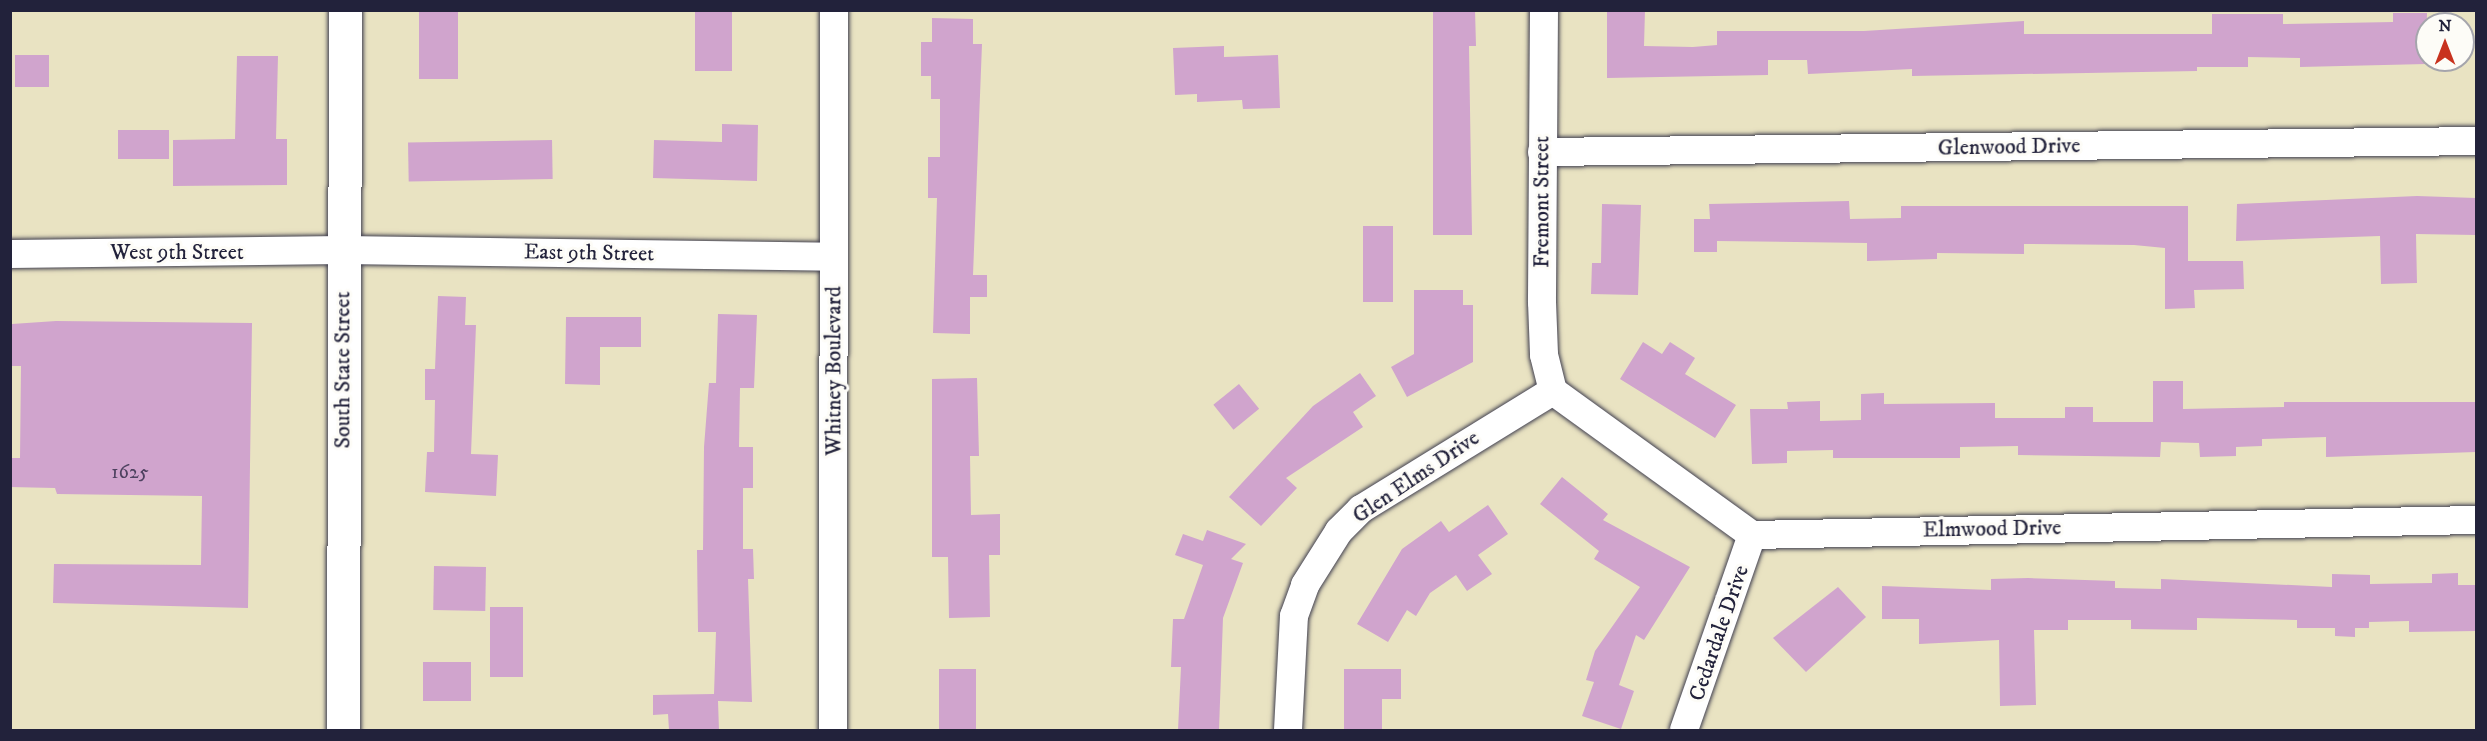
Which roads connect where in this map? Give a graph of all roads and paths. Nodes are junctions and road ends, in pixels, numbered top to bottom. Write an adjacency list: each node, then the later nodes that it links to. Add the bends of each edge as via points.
1 (345, 10): 6 (main road, South State Street)
2 (834, 10): 8 (street, Whitney Boulevard)
3 (1544, 10): 5 (street, Fremont Street)
4 (2476, 141): 5 (street, Glenwood Drive)
5 (1542, 152): 9 (street, Fremont Street, via 1544,355)
6 (343, 250): 7 (street, West 9th Street); 8 (street, East 9th Street); 12 (main road, South State Street)
7 (10, 254)
8 (834, 257): 13 (street, Whitney Boulevard)
9 (1553, 392): 11 (street); 14 (street, Glen Elms Drive, via 1361,509 1339,531 1305,585 1294,616)
10 (2476, 520): 11 (street, Elmwood Drive)
11 (1752, 535): 15 (street, Cedardale Drive)
12 (343, 730)
13 (833, 730)
14 (1288, 730)
15 (1684, 730)

